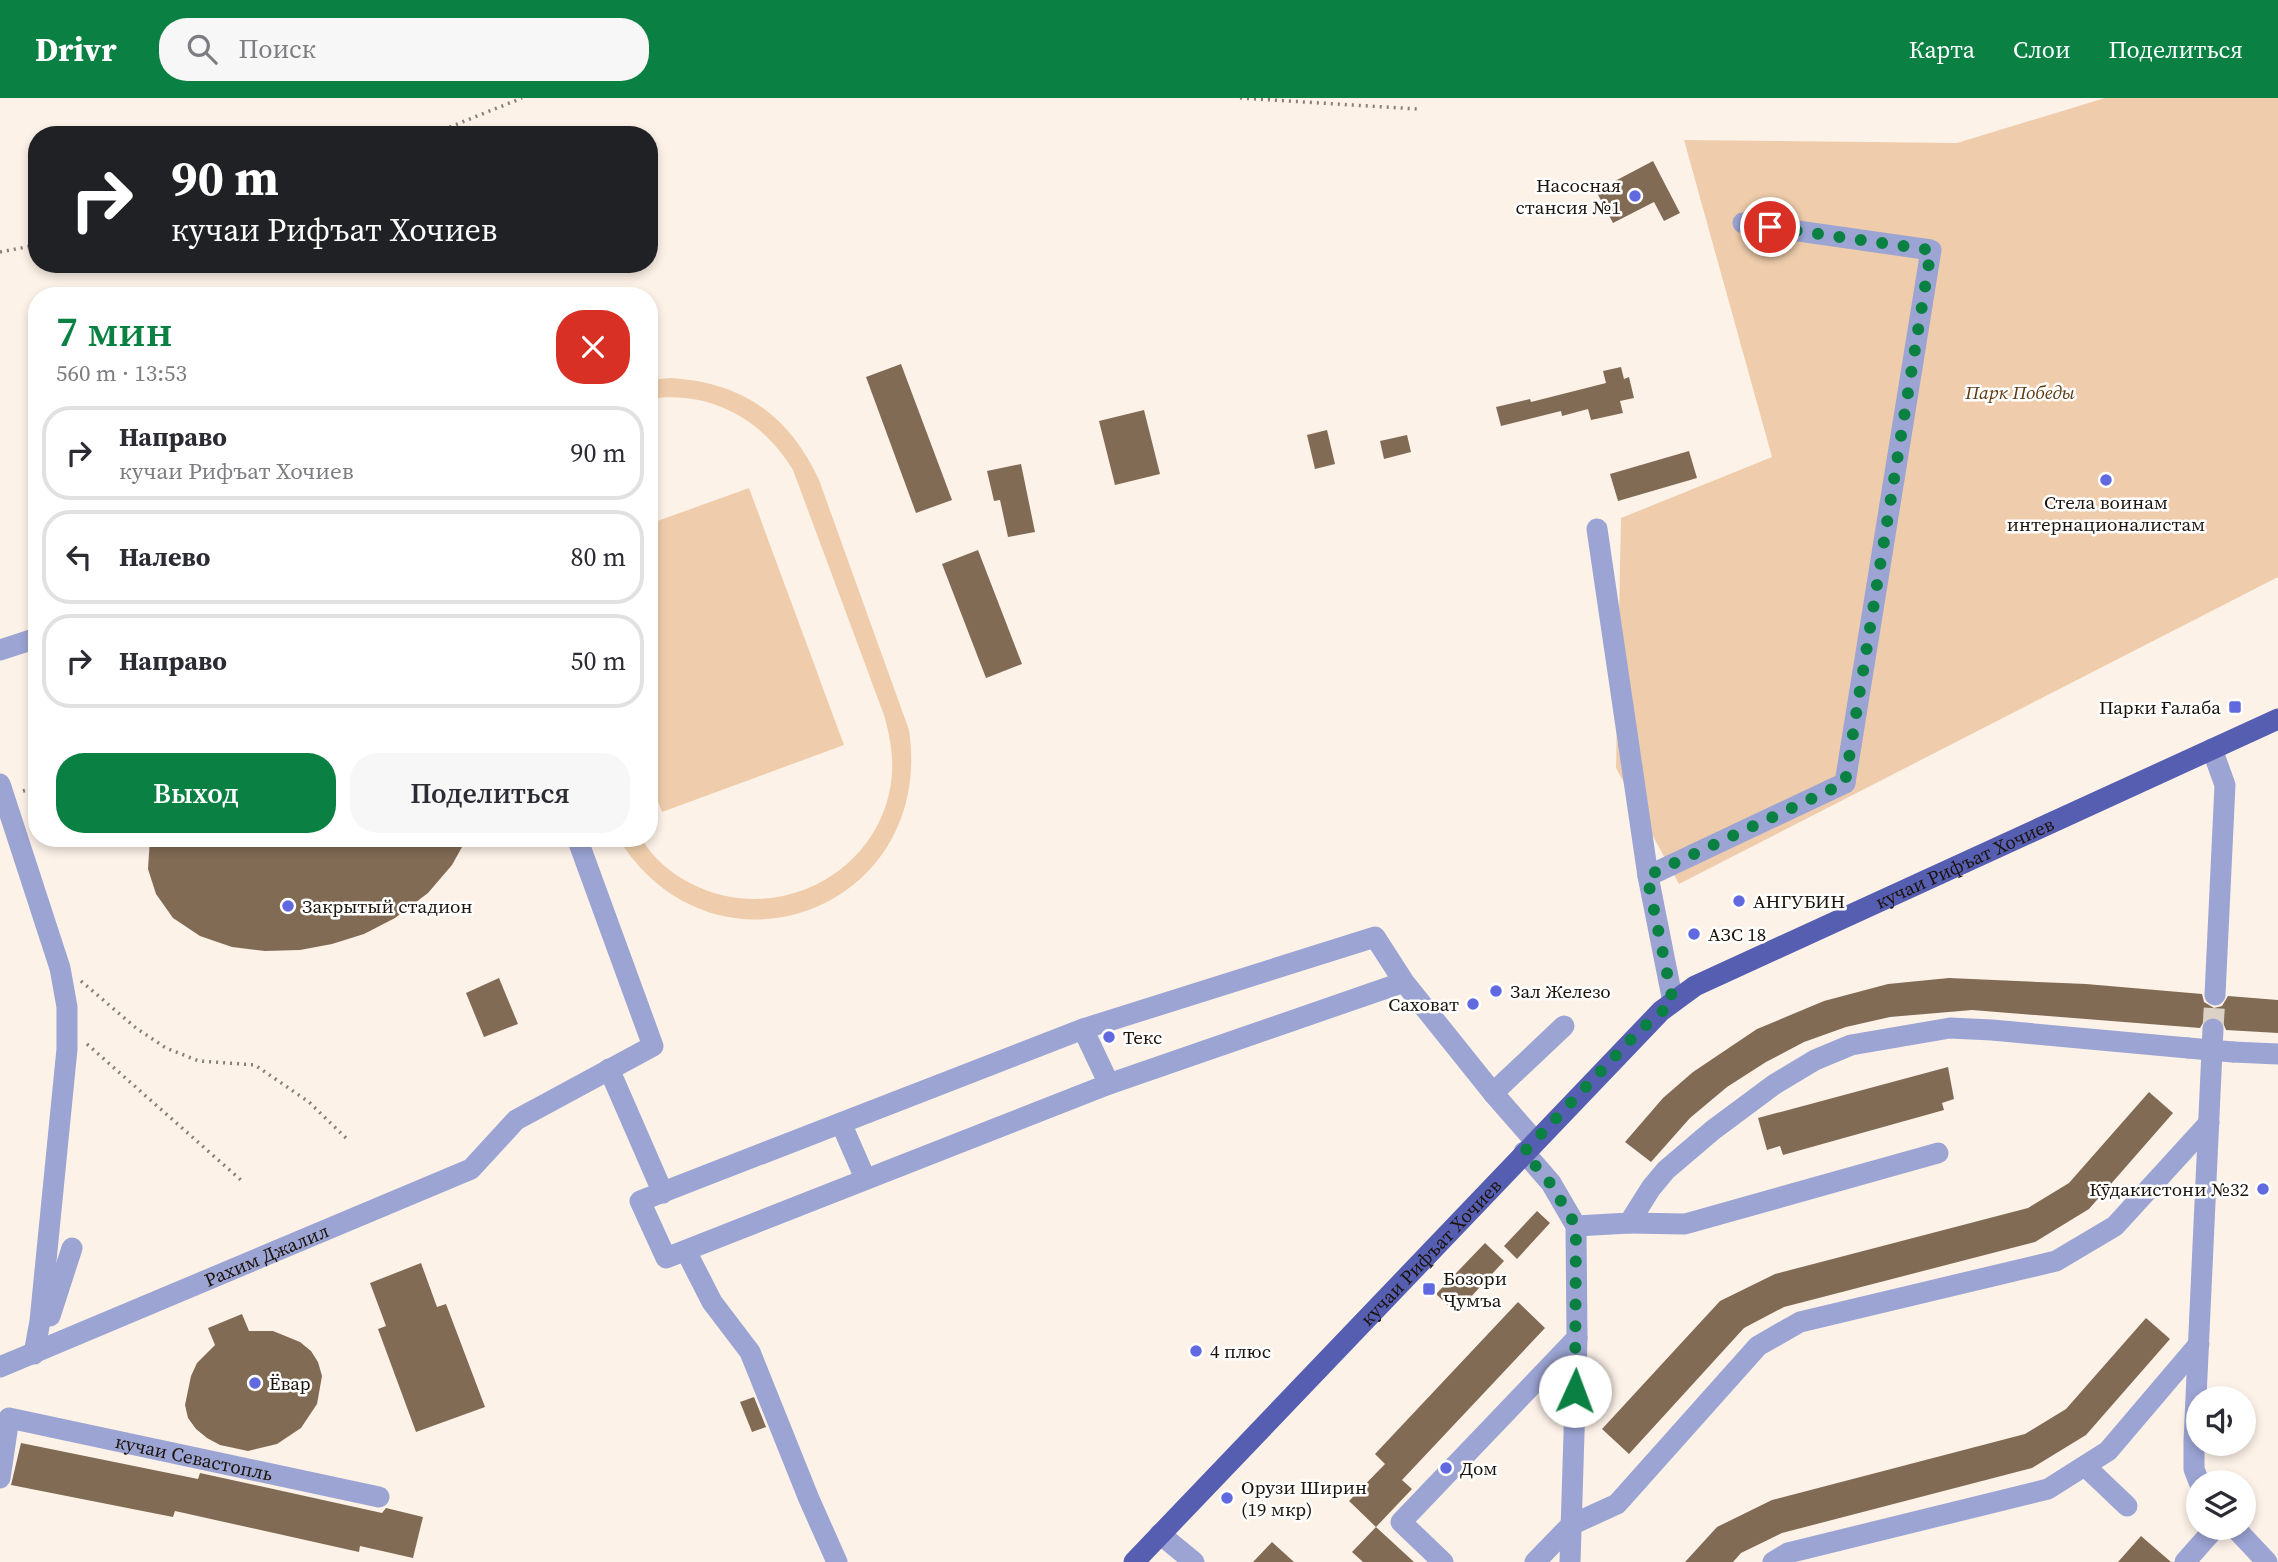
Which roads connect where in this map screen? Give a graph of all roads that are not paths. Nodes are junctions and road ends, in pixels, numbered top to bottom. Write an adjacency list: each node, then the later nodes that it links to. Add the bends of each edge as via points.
1 (1744, 223): 9 (street, via 1931,250 1845,783)
2 (1597, 530): 9 (street)
3 (28, 641): 4 (street)
4 (0, 650)
5 (2278, 719): 6 (main road, кучаи Рифъат Хочиев)
6 (2212, 750): 11 (street, via 2225,785); 12 (main road, кучаи Рифъат Хочиев, via 1695,986)
7 (0, 784): 32 (street, via 57,958 66,1007 68,1049)
8 (580, 847): 17 (street, Рахим Джалил, via 653,1046)
9 (1647, 876): 12 (street)
10 (1404, 982): 14 (street, via 1375,937); 18 (street); 19 (street)
11 (2215, 995)
12 (1673, 1002): 22 (main road, кучаи Рифъат Хочиев, via 1639,1031)
13 (1564, 1026): 19 (street)
14 (1083, 1029): 18 (street); 20 (street)
15 (2213, 1029): 21 (street)
16 (2278, 1054): 26 (street, bridge, via 1950,1028 1851,1045 1775,1084 1713,1130 1666,1170)
17 (609, 1069): 25 (street); 32 (street, Рахим Джалил, via 516,1120 471,1169)
18 (1109, 1084): 24 (street)
19 (1493, 1093): 22 (street)
20 (841, 1123): 24 (street); 25 (street)
21 (2209, 1123): 31 (street); 39 (street, via 2115,1226 2056,1261 1800,1322 1758,1346 1617,1504)
22 (1529, 1146): 27 (street); 40 (main road, кучаи Рифъат Хочиев)
23 (1938, 1153): 26 (street, via 1685,1224)
24 (865, 1178): 29 (street)
25 (663, 1193): 29 (street, via 640,1201 666,1258)
26 (1629, 1223): 27 (street)
27 (1576, 1226): 30 (street)
28 (72, 1248): 32 (street)
29 (686, 1251): 43 (street, via 712,1303 750,1352)
30 (1577, 1338): 39 (street); 46 (street, via 1401,1522)
31 (2199, 1343): 34 (street, via 2108,1451); 35 (street)
32 (34, 1354): 33 (street, Рахим Джалил)
33 (0, 1367)
34 (2085, 1466): 38 (street); 49 (street, via 2048,1489 1788,1553)
35 (2194, 1470)
36 (0, 1478): 37 (street, кучаи Севастопль, via 9,1418)
37 (379, 1497)
38 (2127, 1506)
39 (1571, 1525): 47 (street); 48 (street)
40 (1160, 1534): 44 (main road, кучаи Рифъат Хочиев); 45 (street)
41 (2204, 1540): 50 (street)
42 (2246, 1540): 51 (street)
43 (837, 1562)
44 (1134, 1562)
45 (1194, 1562)
46 (1443, 1562)
47 (1535, 1562)
48 (1570, 1562)
49 (1773, 1562)
50 (2185, 1562)
51 (2267, 1562)

